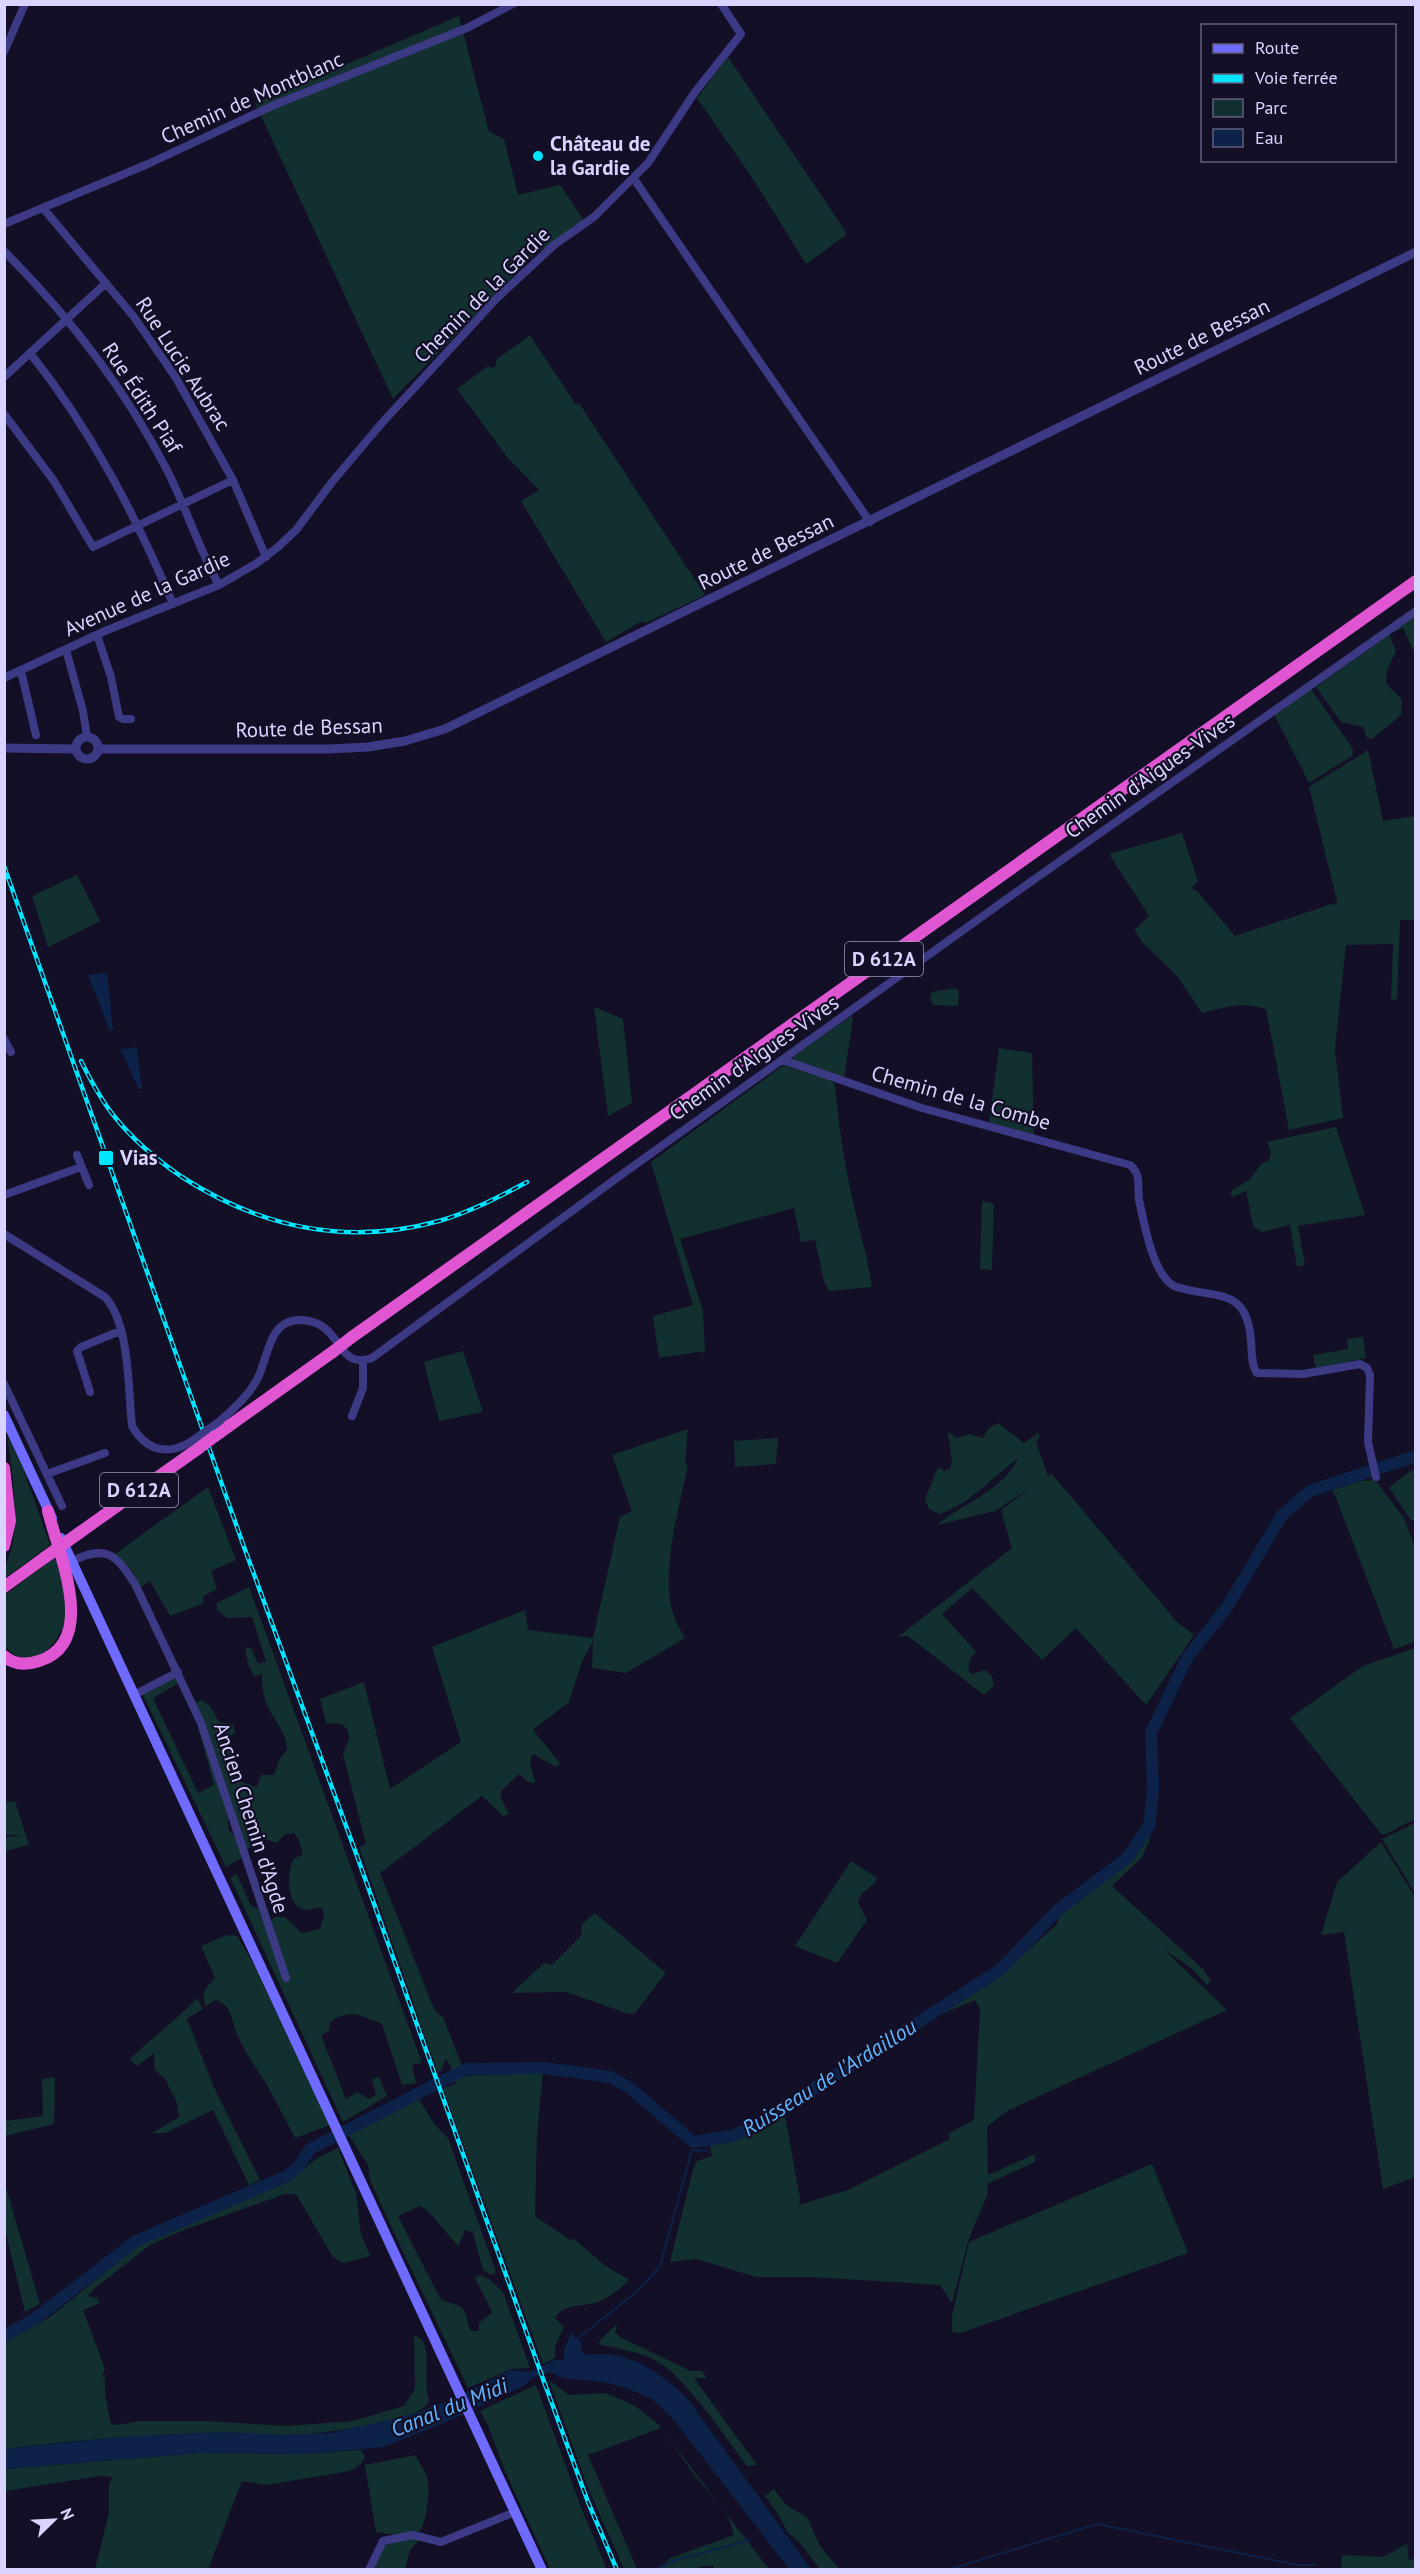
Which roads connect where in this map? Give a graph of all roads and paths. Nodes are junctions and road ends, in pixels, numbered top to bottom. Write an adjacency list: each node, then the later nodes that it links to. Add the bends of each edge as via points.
1 (25, 4): 4 (street)
2 (513, 4): 6 (street, Chemin de Montblanc, via 467,28 274,105)
3 (721, 4): 5 (street, Chemin de la Gardie, via 741,34)
4 (4, 52)
5 (634, 179): 17 (street); 19 (street, Chemin de la Gardie, via 496,299 381,424)
6 (43, 208): 7 (street, Chemin de Montblanc); 10 (street, Rue Lucie Aubrac)
7 (4, 224)
8 (4, 251): 11 (street, Rue Édith Piaf)
9 (1416, 252): 17 (street, Route de Bessan)
10 (106, 283): 11 (street); 15 (street, Rue Lucie Aubrac, via 176,378)
11 (67, 319): 12 (street); 16 (street, Rue Édith Piaf, via 141,425)
12 (30, 353): 13 (street); 18 (street, via 84,428)
13 (4, 377)
14 (4, 414): 18 (street, via 54,481 93,547)
15 (233, 480): 16 (street); 20 (street, Rue Lucie Aubrac)
16 (183, 504): 18 (street); 22 (street, Rue Édith Piaf)
17 (870, 522): 34 (street, Route de Bessan, via 495,706 405,741 329,749)
18 (138, 525): 23 (street)
19 (296, 530): 20 (street, Avenue de la Gardie)
20 (266, 557): 22 (street, Avenue de la Gardie)
21 (1416, 581): 49 (highway, D 612A, bridge, via 215,1436)
22 (219, 585): 23 (street, Avenue de la Gardie)
23 (173, 604): 25 (street, Avenue de la Gardie)
24 (1416, 611): 37 (street, Chemin d'Aigues-Vives / D 612A)
25 (97, 635): 26 (street, Avenue de la Gardie); 29 (street, via 119,717)
26 (66, 650): 27 (street, Avenue de la Gardie); 31 (street)
27 (21, 671): 28 (street, Avenue de la Gardie); 30 (street)
28 (4, 678)
29 (131, 719)
30 (36, 735)
31 (87, 737): 33 (street, via 80,739); 34 (street, via 97,742)
32 (4, 748): 33 (street, Route de Bessan)
33 (76, 749): 34 (street, Route de Bessan, via 79,756 89,760)
34 (99, 749)
35 (4, 1039): 36 (street)
36 (11, 1052)
37 (783, 1060): 44 (street, Chemin d'Aigues-Vives / D 612A, via 387,1349); 53 (street, Chemin de la Combe, via 922,1108 1130,1165 1138,1173 1146,1230 1163,1276 1174,1286 1227,1297 1243,1308 1257,1373 1303,1374 1360,1364 1367,1368 1368,1442)
38 (77, 1155): 39 (street)
39 (81, 1167): 40 (street); 41 (street)
40 (89, 1185)
41 (4, 1195)
42 (4, 1234): 43 (street, via 105,1297)
43 (120, 1331): 46 (street, via 77,1352); 49 (street, via 132,1426 138,1437 155,1449 167,1451)
44 (363, 1360): 48 (street, via 363,1388); 49 (street, bridge, via 348,1356 326,1328 317,1323 301,1320 280,1327 256,1382)
45 (4, 1384): 52 (street)
46 (90, 1392)
47 (4, 1415): 55 (main road)
48 (352, 1416)
49 (194, 1446): 58 (highway, D 612A, bridge)
50 (105, 1453): 52 (street)
51 (4, 1468): 56 (highway, via 10,1521)
52 (47, 1474): 54 (street)
53 (1376, 1477)
54 (62, 1506)
55 (48, 1510): 57 (main road); 59 (highway, via 68,1578 71,1621 63,1643 47,1659 29,1665)
56 (4, 1546)
57 (72, 1561): 60 (street, Ancien Chemin d'Agde, via 93,1551 104,1552 127,1570); 61 (main road)
58 (4, 1587)
59 (4, 1656)
60 (178, 1672): 61 (street); 62 (street, Ancien Chemin d'Agde, via 201,1723)
61 (136, 1694): 63 (main road)
62 (286, 1978)
63 (515, 2512): 64 (street, via 441,2542 413,2535 384,2541); 65 (main road)
64 (369, 2570)
65 (542, 2570)

